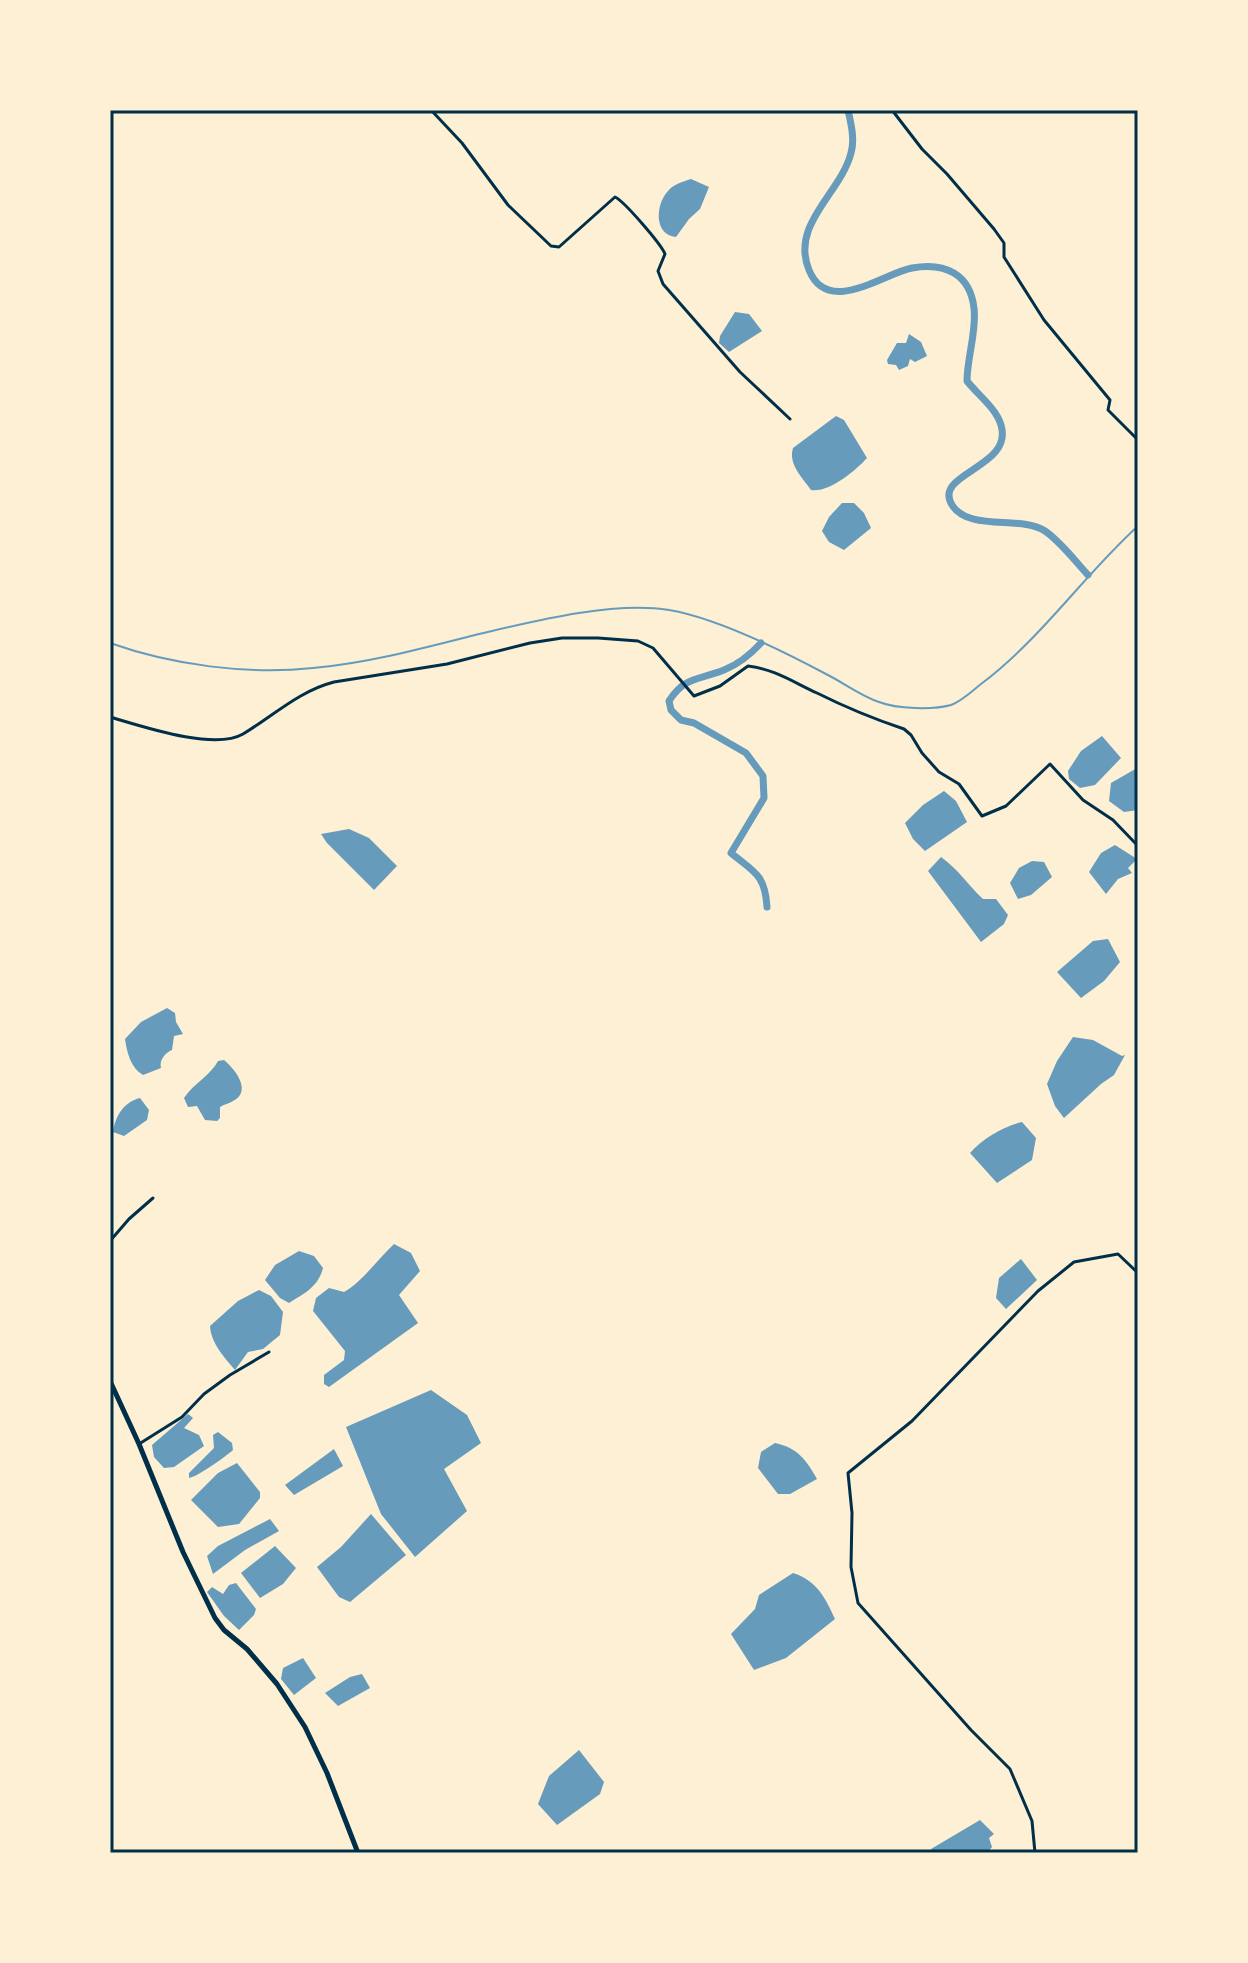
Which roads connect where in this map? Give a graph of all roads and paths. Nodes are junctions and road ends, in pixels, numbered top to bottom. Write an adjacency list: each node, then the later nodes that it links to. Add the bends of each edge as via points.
1 (431, 110): 3 (street, via 514,212 551,246 559,247 615,197 623,201 662,245 665,254 658,271 663,284 740,372)
2 (892, 110): 4 (street, via 994,229 1004,243 1004,257 1044,320 1110,400 1108,410)
3 (790, 419)
4 (1138, 440)
5 (110, 717): 6 (street, via 165,732 232,738 320,685 562,638 638,641 653,648 694,696 748,666 787,677 904,729 939,772 959,784 982,816 1006,806 1050,764)
6 (1138, 846)
7 (153, 1198): 8 (street)
8 (110, 1241)
9 (1138, 1273): 14 (street, via 1118,1254 1074,1262 1038,1291 912,1421 848,1473 851,1567 858,1603 1010,1769 1032,1821)
10 (269, 1352): 12 (street)
11 (110, 1381): 12 (highway)
12 (139, 1444): 13 (highway, via 215,1618 277,1684 305,1727)
13 (358, 1853)
14 (1035, 1853)

